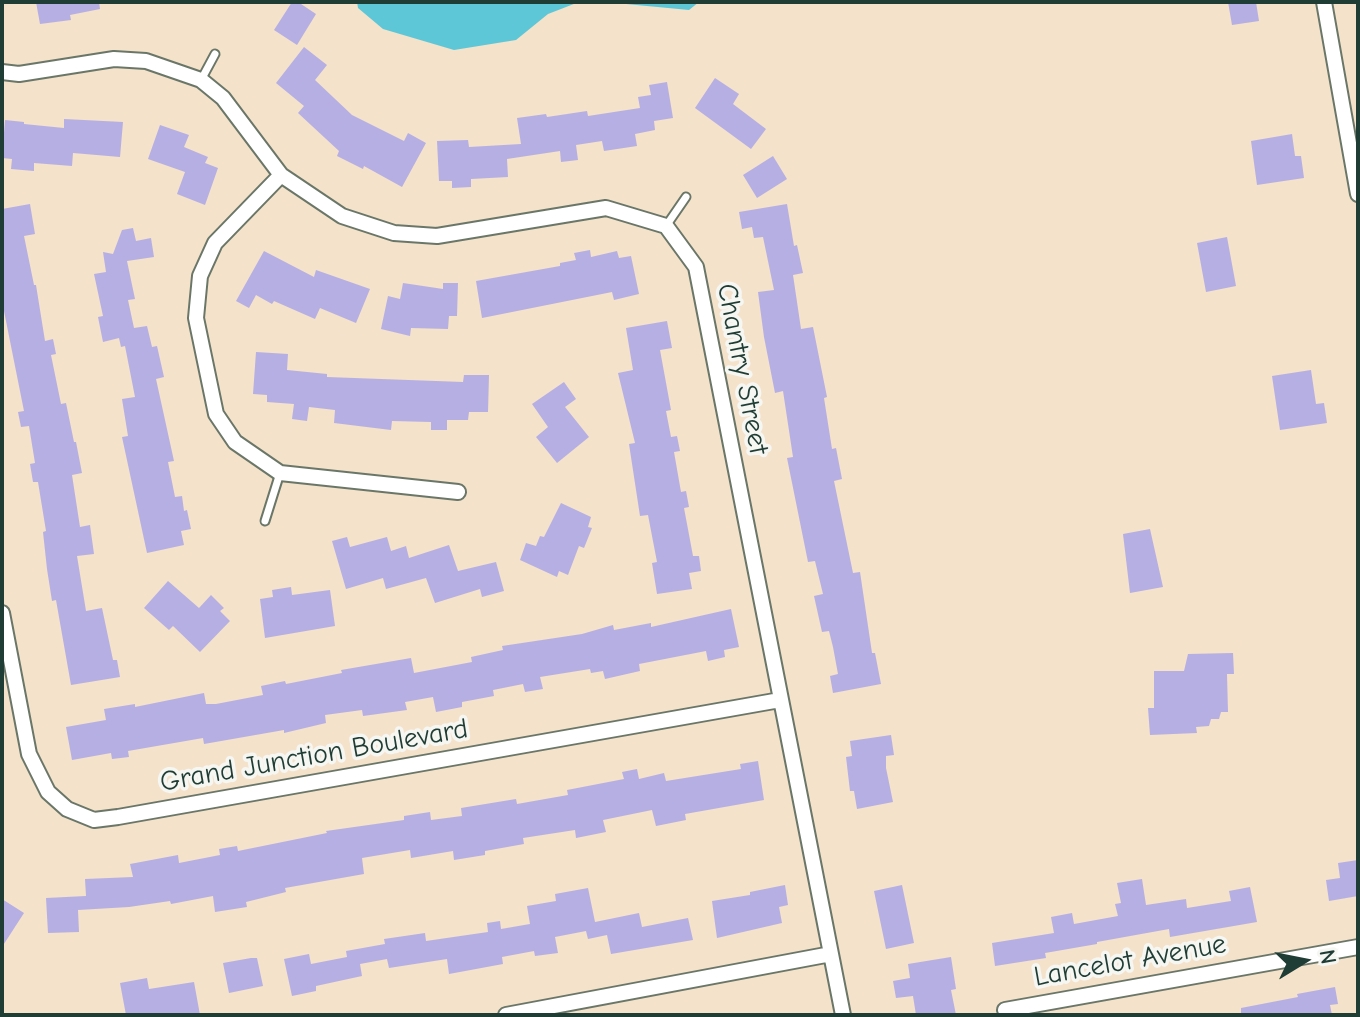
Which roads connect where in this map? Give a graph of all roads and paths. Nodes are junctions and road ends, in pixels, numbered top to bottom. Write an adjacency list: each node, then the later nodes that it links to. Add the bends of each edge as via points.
1 (1324, 2): 6 (street)
2 (215, 54): 4 (lane)
3 (2, 72): 4 (street, via 114,59 146,61)
4 (201, 80): 5 (street, via 223,98)
5 (281, 175): 8 (street, via 342,216 394,233 437,236 606,208); 9 (street, via 215,243 200,276 196,318 216,414 235,442)
6 (1358, 194)
7 (686, 197): 8 (lane)
8 (666, 226): 13 (street, Chantry Street, via 696,267)
9 (280, 473): 10 (street); 11 (lane)
10 (458, 492)
11 (265, 521)
12 (2, 613): 13 (street, Grand Junction Boulevard, via 29,754 48,792 67,809 94,820)
13 (780, 700): 15 (street, Chantry Street)
14 (1358, 947): 16 (street, Lancelot Avenue)
15 (831, 954): 17 (street); 18 (street, Chantry Street)
16 (1005, 1010)
17 (506, 1015)
18 (843, 1015)

